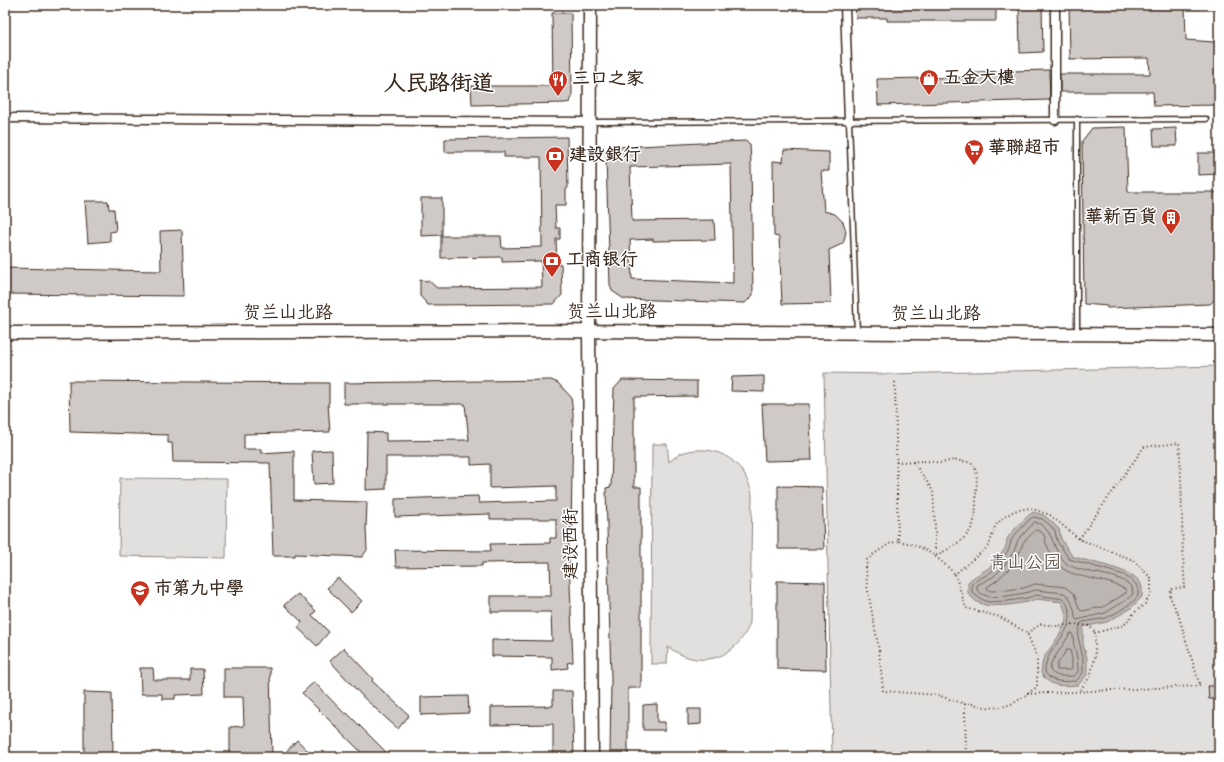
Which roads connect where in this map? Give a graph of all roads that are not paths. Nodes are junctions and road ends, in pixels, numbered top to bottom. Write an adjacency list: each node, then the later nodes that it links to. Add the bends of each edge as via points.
1 (590, 5): 9 (main road, 建设西街)
2 (845, 5): 7 (street)
3 (1054, 5): 8 (street)
4 (5, 118): 9 (street)
5 (1077, 119): 6 (lane); 8 (lane); 13 (lane)
6 (1206, 119)
7 (849, 120): 8 (lane); 9 (lane); 11 (lane)
8 (1055, 120)
9 (590, 122): 10 (main road, 建设西街)
10 (589, 331): 11 (main road, 贺兰山北路); 12 (main road, 贺兰山北路); 15 (main road, 建设西街)
11 (857, 332): 13 (main road, 贺兰山北路)
12 (5, 333)
13 (1077, 334): 14 (main road, 贺兰山北路)
14 (1219, 335)
15 (592, 757)

